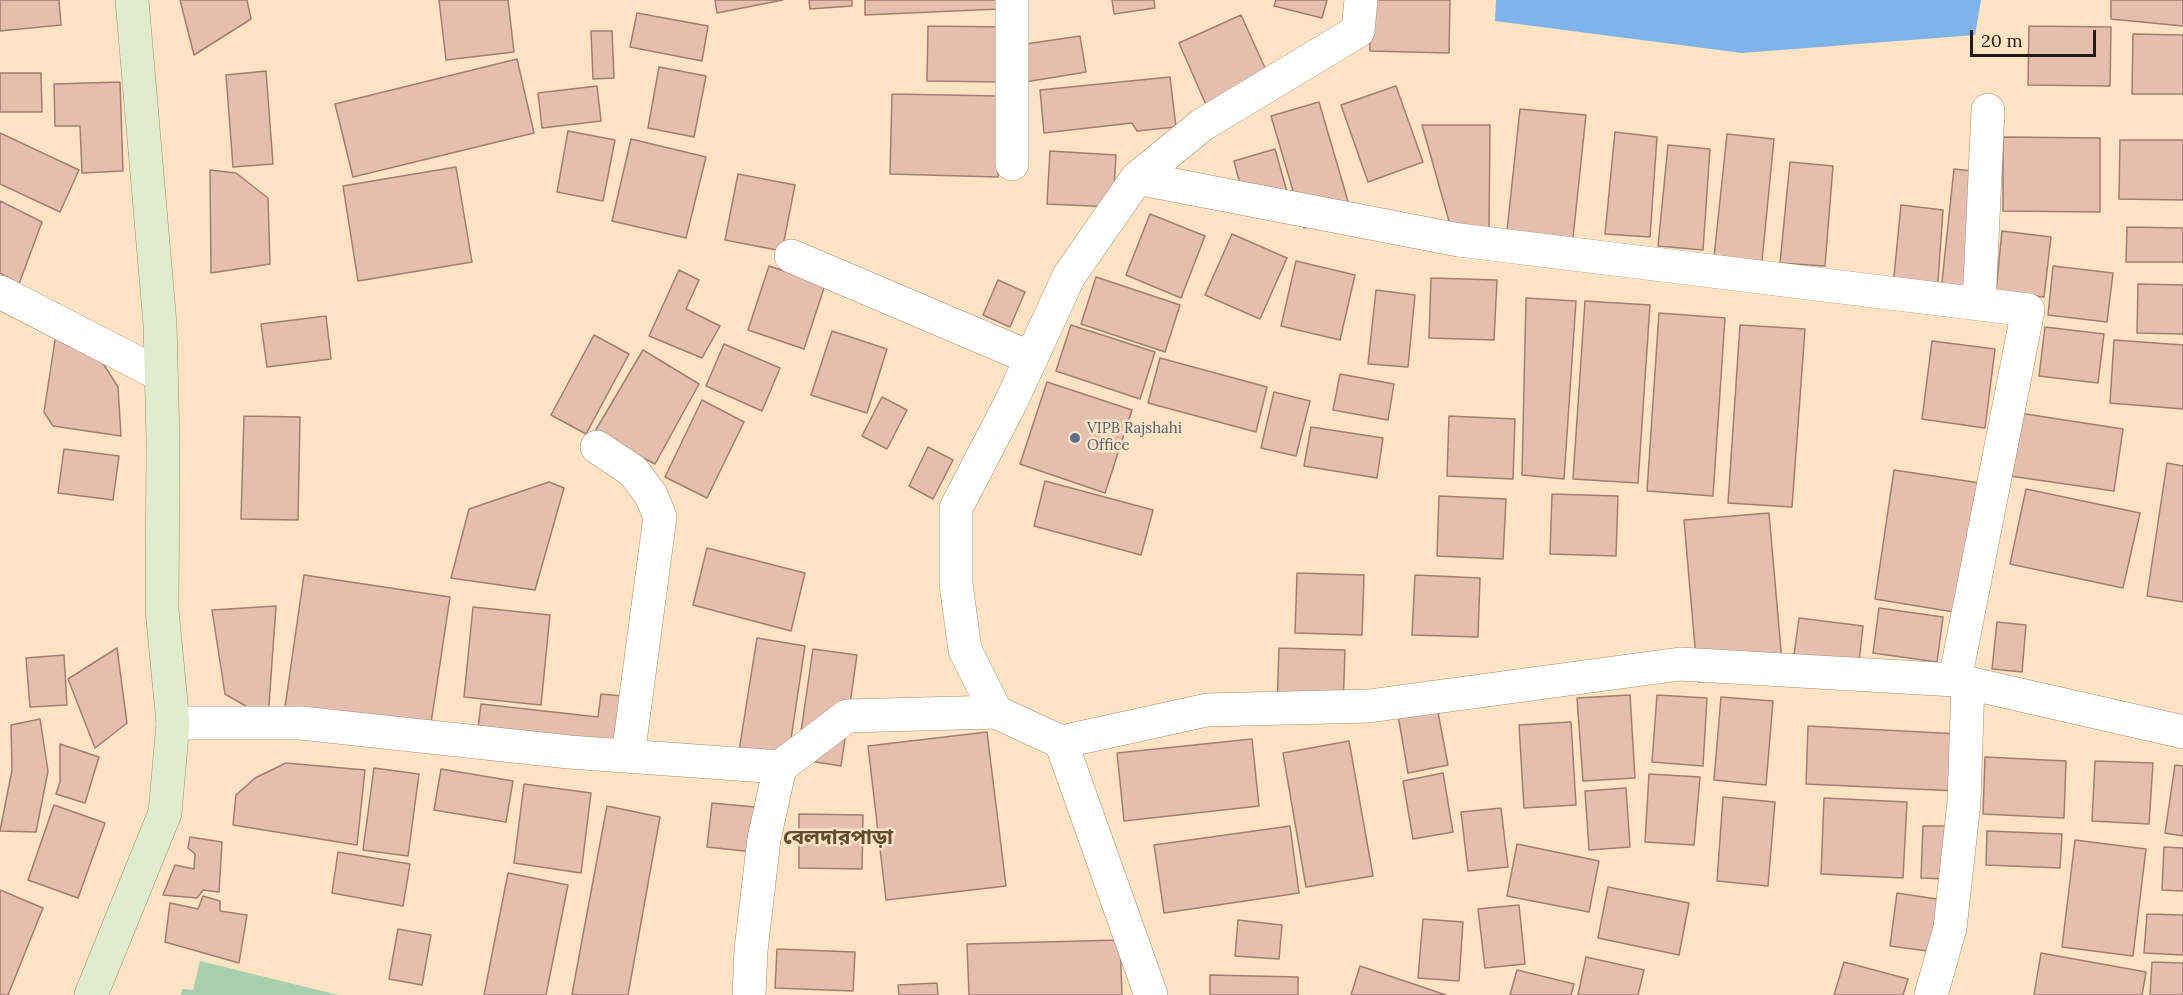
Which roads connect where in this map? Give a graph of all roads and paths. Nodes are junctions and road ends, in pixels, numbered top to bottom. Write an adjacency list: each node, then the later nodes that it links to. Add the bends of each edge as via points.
1 (132, 0): 11 (main road)
2 (1012, 0): 5 (street)
3 (1361, 0): 6 (street, via 1358,32 1202,125)
4 (1988, 110): 9 (street)
5 (1012, 164)
6 (1137, 178): 9 (street, via 1459,240); 10 (street, via 1069,276)
7 (791, 256): 10 (street)
8 (0, 292): 11 (street)
9 (1979, 304): 13 (street, via 2028,310)
10 (1031, 358): 14 (street, via 956,508 956,584 966,650)
11 (161, 375): 15 (main road, via 162,610)
12 (597, 447): 18 (street, via 633,471 651,495 660,517)
13 (1961, 682): 16 (street); 17 (street, via 1680,664 1369,706 1207,710); 23 (street, via 1964,802 1950,928)
14 (996, 712): 17 (street); 19 (street, via 847,716)
15 (173, 723): 18 (street, via 301,723); 20 (main road, via 165,813)
16 (2183, 732)
17 (1061, 742): 22 (street)
18 (627, 756): 19 (street)
19 (780, 767): 21 (street, via 765,839)
20 (91, 995)
21 (749, 995)
22 (1151, 995)
23 (1931, 995)

